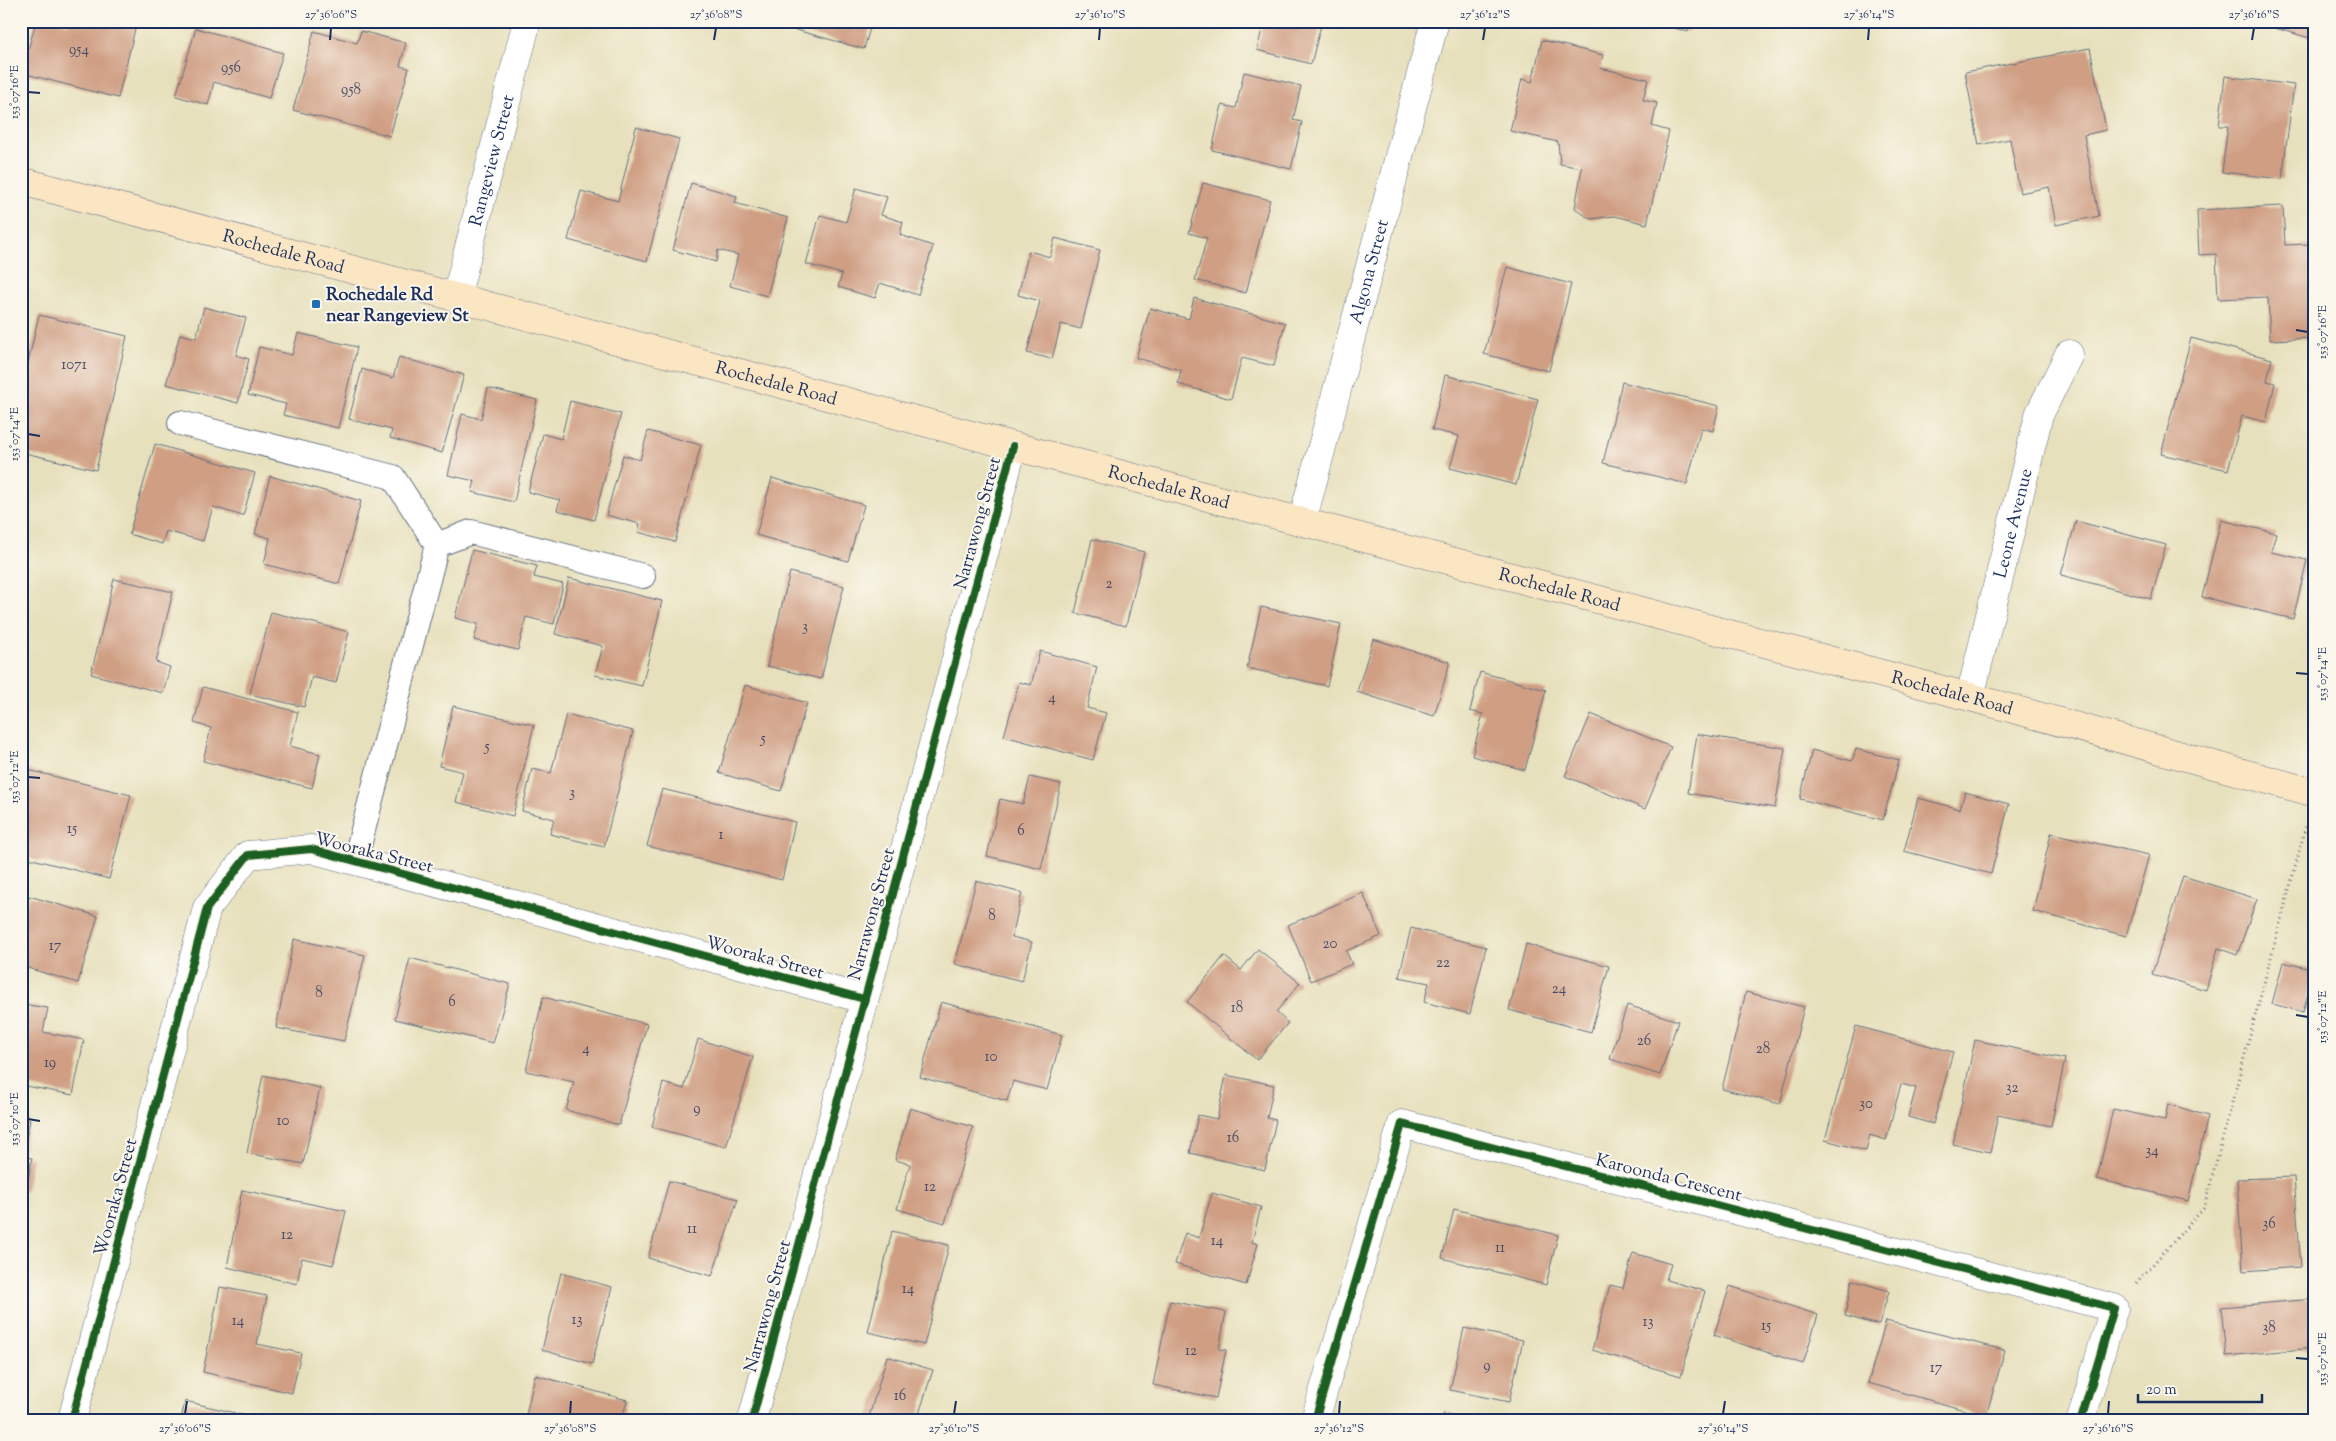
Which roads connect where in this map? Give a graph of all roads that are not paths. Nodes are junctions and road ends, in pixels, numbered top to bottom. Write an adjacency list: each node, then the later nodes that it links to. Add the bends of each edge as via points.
1 (527, 21): 4 (street, Rangeview Street)
2 (1435, 21): 8 (street, Algona Street)
3 (21, 181): 4 (main road, Rochedale Road)
4 (456, 298): 7 (main road, Rochedale Road)
5 (2070, 354): 11 (street, Leone Avenue, via 2039,415)
6 (180, 423): 9 (lane, via 393,477)
7 (1013, 446): 8 (main road, Rochedale Road); 14 (street, Narrawong Street)
8 (1302, 522): 11 (main road, Rochedale Road)
9 (437, 545): 10 (lane, via 471,532); 13 (lane)
10 (643, 576)
11 (1970, 697): 12 (main road, Rochedale Road)
12 (2315, 793)
13 (355, 861): 14 (street, Wooraka Street); 15 (street, Wooraka Street, via 311,848 248,855 207,908)
14 (864, 999): 16 (street, Narrawong Street)
15 (72, 1420)
16 (752, 1420)
17 (1315, 1420): 18 (street, Karoonda Crescent, via 1402,1124 2114,1308)
18 (2081, 1420)

